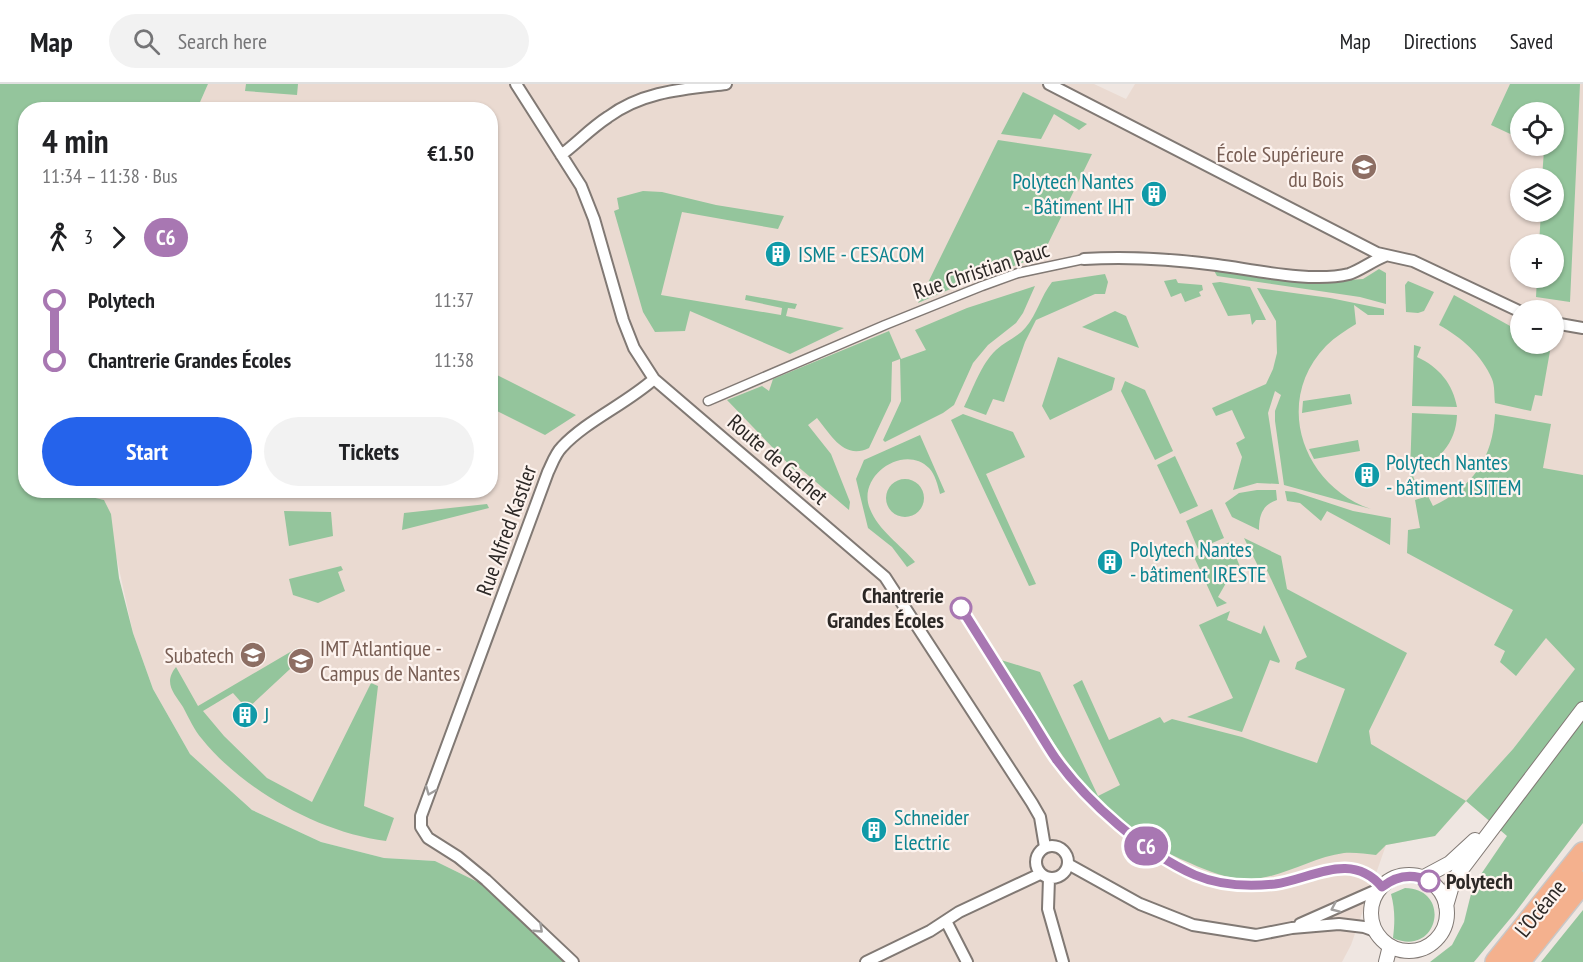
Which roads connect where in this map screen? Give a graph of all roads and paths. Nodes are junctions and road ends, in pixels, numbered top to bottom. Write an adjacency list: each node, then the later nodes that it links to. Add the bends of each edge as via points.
1 (516, 84): 4 (street, Route de Gachet)
2 (726, 84): 4 (street, via 646,96 607,117)
3 (1049, 84): 5 (street)
4 (561, 155): 10 (street, Route de Gachet, via 587,200 623,320 634,348)
5 (1386, 256): 6 (street, Rue Christian Pauc, via 1350,274 1322,277 1156,258); 7 (street, via 1413,261)
6 (1084, 259): 11 (street, Rue Christian Pauc, via 1018,273 982,286)
7 (1510, 307)
8 (1564, 325): 9 (street)
9 (1583, 328)
10 (654, 379): 14 (street, Route de Gachet, via 885,577 1032,803 1040,817); 27 (street, Rue Alfred Kastler, one-way to 27, via 573,437 557,453 421,816 423,833 428,838 486,880)
11 (708, 401)
12 (1583, 709): 13 (street)
13 (1499, 819): 18 (street, via 1450,863); 21 (street, via 1453,882)
14 (1046, 847): 16 (street, via 1061,848); 17 (street, via 1036,858 1036,867)
15 (1583, 853): 33 (highway, L’Océane)
16 (1068, 864): 17 (street, via 1062,874); 23 (street, via 1140,904 1193,925 1256,935)
17 (1045, 876): 22 (street); 30 (street, via 1048,909)
18 (1422, 878): 20 (street, via 1396,878); 21 (street, via 1435,886)
19 (1583, 882): 34 (highway, L’Océane)
20 (1379, 889): 23 (street, one-way to 23); 24 (street, via 1371,909)
21 (1446, 906): 26 (street, via 1442,932)
22 (946, 921): 28 (street); 29 (street)
23 (1292, 928): 24 (street, via 1338,924)
24 (1375, 931): 25 (street)
25 (1389, 946): 26 (street, via 1409,951); 31 (street)
26 (1422, 949): 32 (street)
27 (573, 962)
28 (866, 962)
29 (967, 962)
30 (1063, 962)
31 (1386, 962)
32 (1412, 962)
33 (1496, 962)
34 (1519, 962)

